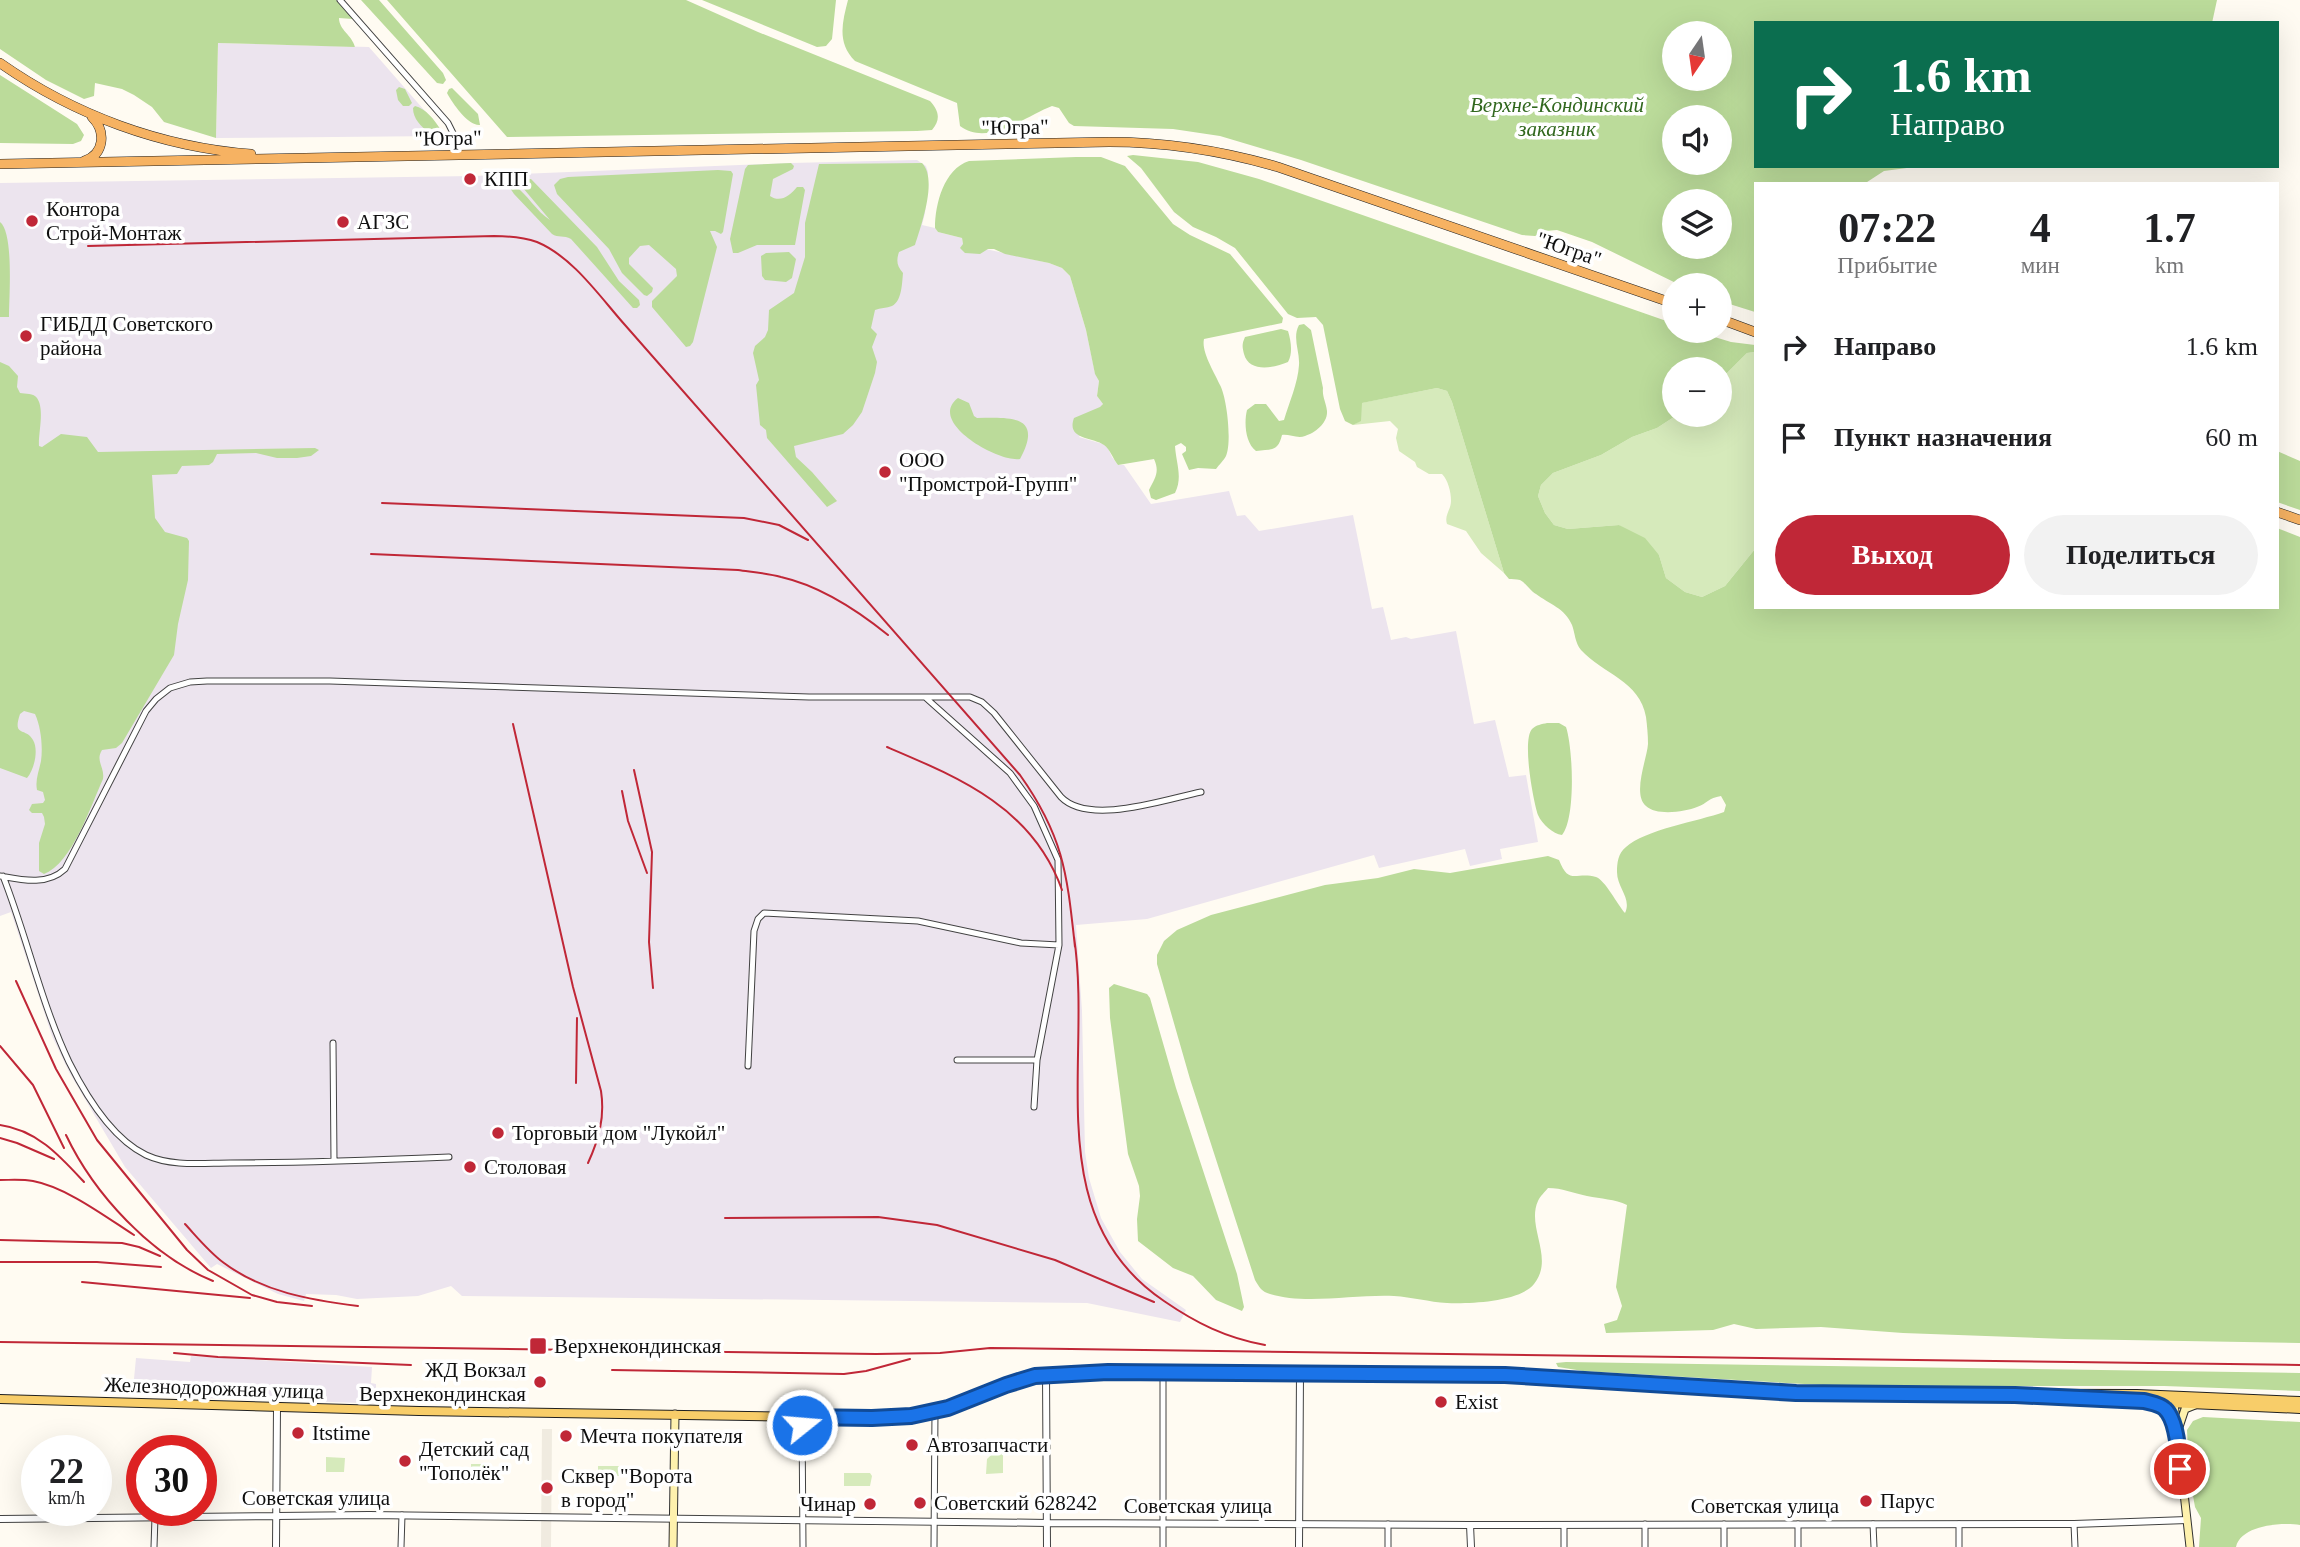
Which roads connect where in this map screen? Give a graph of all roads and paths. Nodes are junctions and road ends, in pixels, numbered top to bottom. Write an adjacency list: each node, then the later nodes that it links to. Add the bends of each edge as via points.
1 (340, 0): 4 (street, via 448,123)
2 (0, 63): 3 (highway, "Югра")
3 (85, 112): 5 (highway, "Югра", via 186,145); 6 (highway, via 99,125 102,144 92,158)
4 (458, 155): 5 (highway, "Югра"); 8 (highway, "Югра", via 1109,142 1186,146 1278,167)
5 (330, 158): 6 (highway, "Югра")
6 (75, 162): 7 (highway, "Югра")
7 (0, 164)
8 (1662, 300)
9 (1732, 324): 10 (highway)
10 (1754, 332)
11 (2279, 513): 12 (highway)
12 (2300, 520)
13 (926, 698): 14 (street, via 970,697 982,702 1061,797 1075,806 1119,809); 15 (street, via 330,681 190,682 165,691 146,711 65,869 43,880); 16 (street, via 995,758 1034,806 1058,860)
14 (1201, 792)
15 (1, 876): 23 (street, via 69,1062 97,1109 128,1142 145,1154 173,1162)
16 (1059, 945): 19 (street); 20 (street, via 1021,943 918,921 764,913 754,931)
17 (334, 1043): 23 (street)
18 (957, 1060): 19 (street)
19 (1037, 1060): 21 (street)
20 (748, 1066)
21 (1034, 1107)
22 (449, 1157): 23 (street)
23 (334, 1161)
24 (1163, 1372): 25 (main road, Железнодорожная улица); 26 (main road, Железнодорожная улица); 49 (street)
25 (1300, 1372): 27 (main road, Железнодорожная улица, via 1505,1375 1796,1393); 50 (street)
26 (1046, 1374): 35 (main road, Железнодорожная улица); 48 (street)
27 (2015, 1395): 29 (main road, Железнодорожная улица, via 2105,1393); 30 (main road, Железнодорожная улица)
28 (0, 1399): 33 (main road, Железнодорожная улица)
29 (2174, 1399): 30 (main road, Железнодорожная улица); 31 (main road); 32 (main road); 38 (main road)
30 (2144, 1401): 38 (main road, via 2165,1409)
31 (2300, 1401)
32 (2202, 1404): 34 (main road); 38 (main road, via 2182,1412)
33 (277, 1407): 36 (main road, Железнодорожная улица); 39 (street)
34 (2300, 1409)
35 (935, 1411): 37 (main road, Железнодорожная улица, via 892,1418); 47 (street)
36 (675, 1414): 37 (main road, Железнодорожная улица); 43 (main road)
37 (802, 1417): 45 (street)
38 (2177, 1441): 46 (main road)
39 (276, 1515): 40 (street, Советская улица); 41 (street, Советская улица); 62 (street)
40 (402, 1515): 43 (street, Советская улица); 63 (street)
41 (217, 1516)
42 (126, 1517): 44 (street, Советская улица)
43 (674, 1518): 45 (street, Советская улица); 64 (main road)
44 (0, 1519)
45 (804, 1520): 47 (street, Советская улица); 65 (street)
46 (2187, 1520): 57 (street, Советская улица); 79 (main road)
47 (934, 1522): 48 (street, Советская улица); 66 (street)
48 (1048, 1523): 49 (street, Советская улица); 67 (street)
49 (1163, 1523): 50 (street, Советская улица); 68 (street)
50 (1299, 1523): 51 (street, Советская улица); 69 (street)
51 (1388, 1524): 58 (street, Советская улица); 70 (street)
52 (1645, 1524): 53 (street, Советская улица); 59 (street, Советская улица); 73 (street)
53 (1724, 1524): 54 (street, Советская улица); 74 (street)
54 (1798, 1524): 55 (street, Советская улица); 75 (street)
55 (1873, 1524): 56 (street, Советская улица); 76 (street)
56 (1959, 1524): 57 (street, Советская улица); 77 (street)
57 (2074, 1524): 78 (street)
58 (1470, 1525): 59 (street, Советская улица); 71 (street)
59 (1564, 1525): 72 (street)
60 (155, 1526): 61 (street)
61 (154, 1547)
62 (276, 1547)
63 (401, 1547)
64 (673, 1547)
65 (803, 1547)
66 (934, 1547)
67 (1048, 1547)
68 (1163, 1547)
69 (1299, 1547)
70 (1388, 1547)
71 (1471, 1547)
72 (1564, 1547)
73 (1646, 1547)
74 (1724, 1547)
75 (1798, 1547)
76 (1874, 1547)
77 (1959, 1547)
78 (2075, 1547)
79 (2190, 1547)

